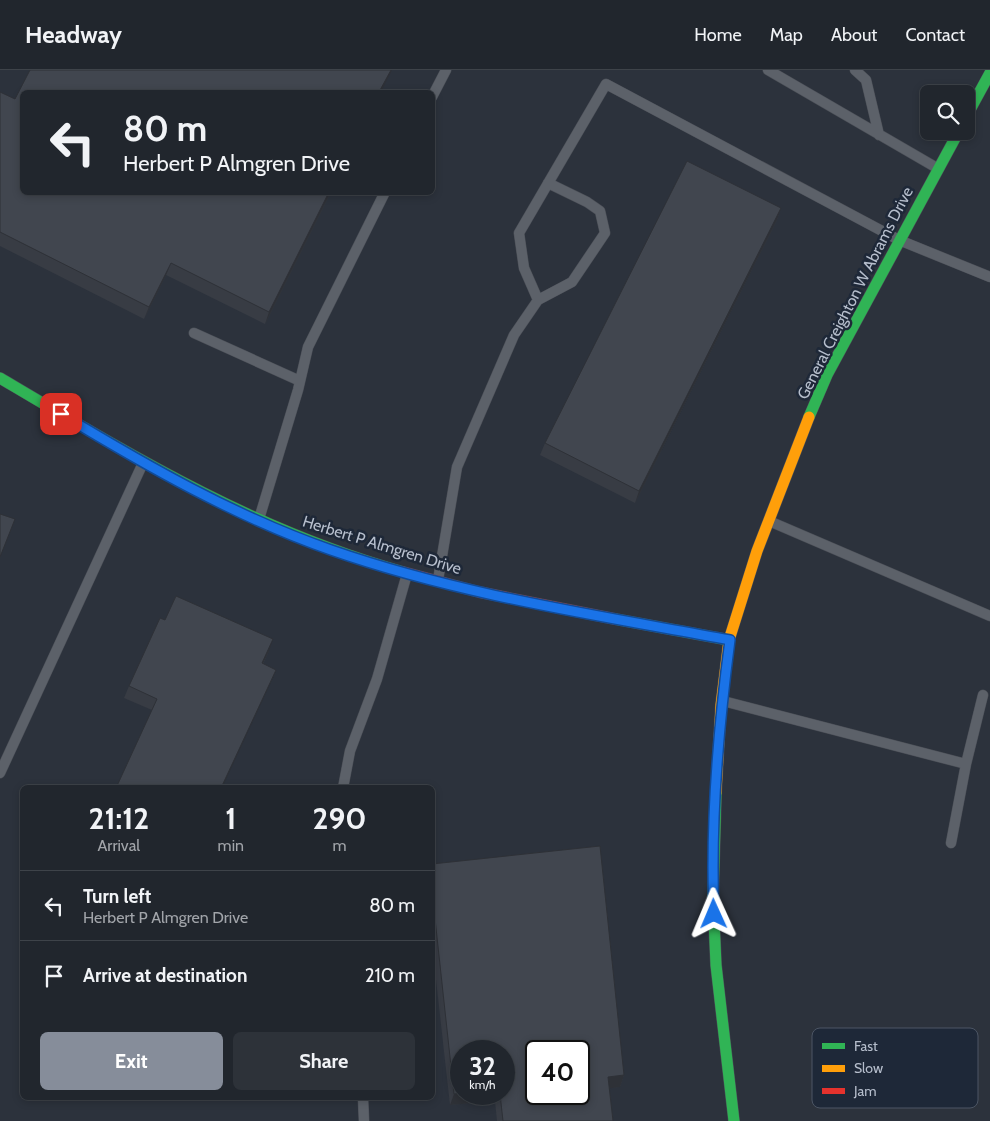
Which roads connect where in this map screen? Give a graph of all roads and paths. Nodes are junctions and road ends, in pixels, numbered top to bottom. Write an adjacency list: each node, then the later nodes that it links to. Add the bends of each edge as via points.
1 (446, 70): 5 (lane)
2 (768, 70): 7 (lane)
3 (855, 70): 7 (lane, via 866,80)
4 (990, 73): 6 (street)
5 (435, 92)
6 (975, 100)
7 (879, 135): 9 (lane)
8 (954, 140): 9 (street, General Creighton W Abrams Drive)
9 (938, 169): 12 (street, General Creighton W Abrams Drive)
10 (548, 183): 12 (lane, via 606,84); 14 (lane, via 519,233 524,268); 14 (lane, via 600,211 605,233 572,282)
11 (384, 195): 17 (lane, via 308,347)
12 (899, 240): 13 (lane); 20 (street, General Creighton W Abrams Drive, via 827,375)
13 (990, 277)
14 (538, 300): 22 (lane, via 514,336 456,467)
15 (194, 333): 17 (lane)
16 (0, 378): 18 (street, Herbert P Almgren Drive)
17 (300, 381): 19 (lane)
18 (144, 462): 19 (street, Herbert P Almgren Drive); 28 (lane)
19 (259, 520): 21 (street, Herbert P Almgren Drive, via 330,550)
20 (768, 520): 23 (lane); 24 (street, General Creighton W Abrams Drive)
21 (408, 573): 22 (street, Herbert P Almgren Drive); 29 (lane, via 377,679 350,751)
22 (438, 581): 24 (street, Herbert P Almgren Drive, via 504,597)
23 (990, 616)
24 (730, 640): 26 (street, General Creighton W Abrams Drive)
25 (983, 696): 27 (lane)
26 (722, 701): 27 (lane); 33 (street, General Creighton W Abrams Drive, via 716,771 713,897 716,965)
27 (966, 764): 30 (lane)
28 (0, 773)
29 (344, 785)
30 (951, 843)
31 (363, 1100): 32 (lane)
32 (364, 1121)
33 (734, 1121)

